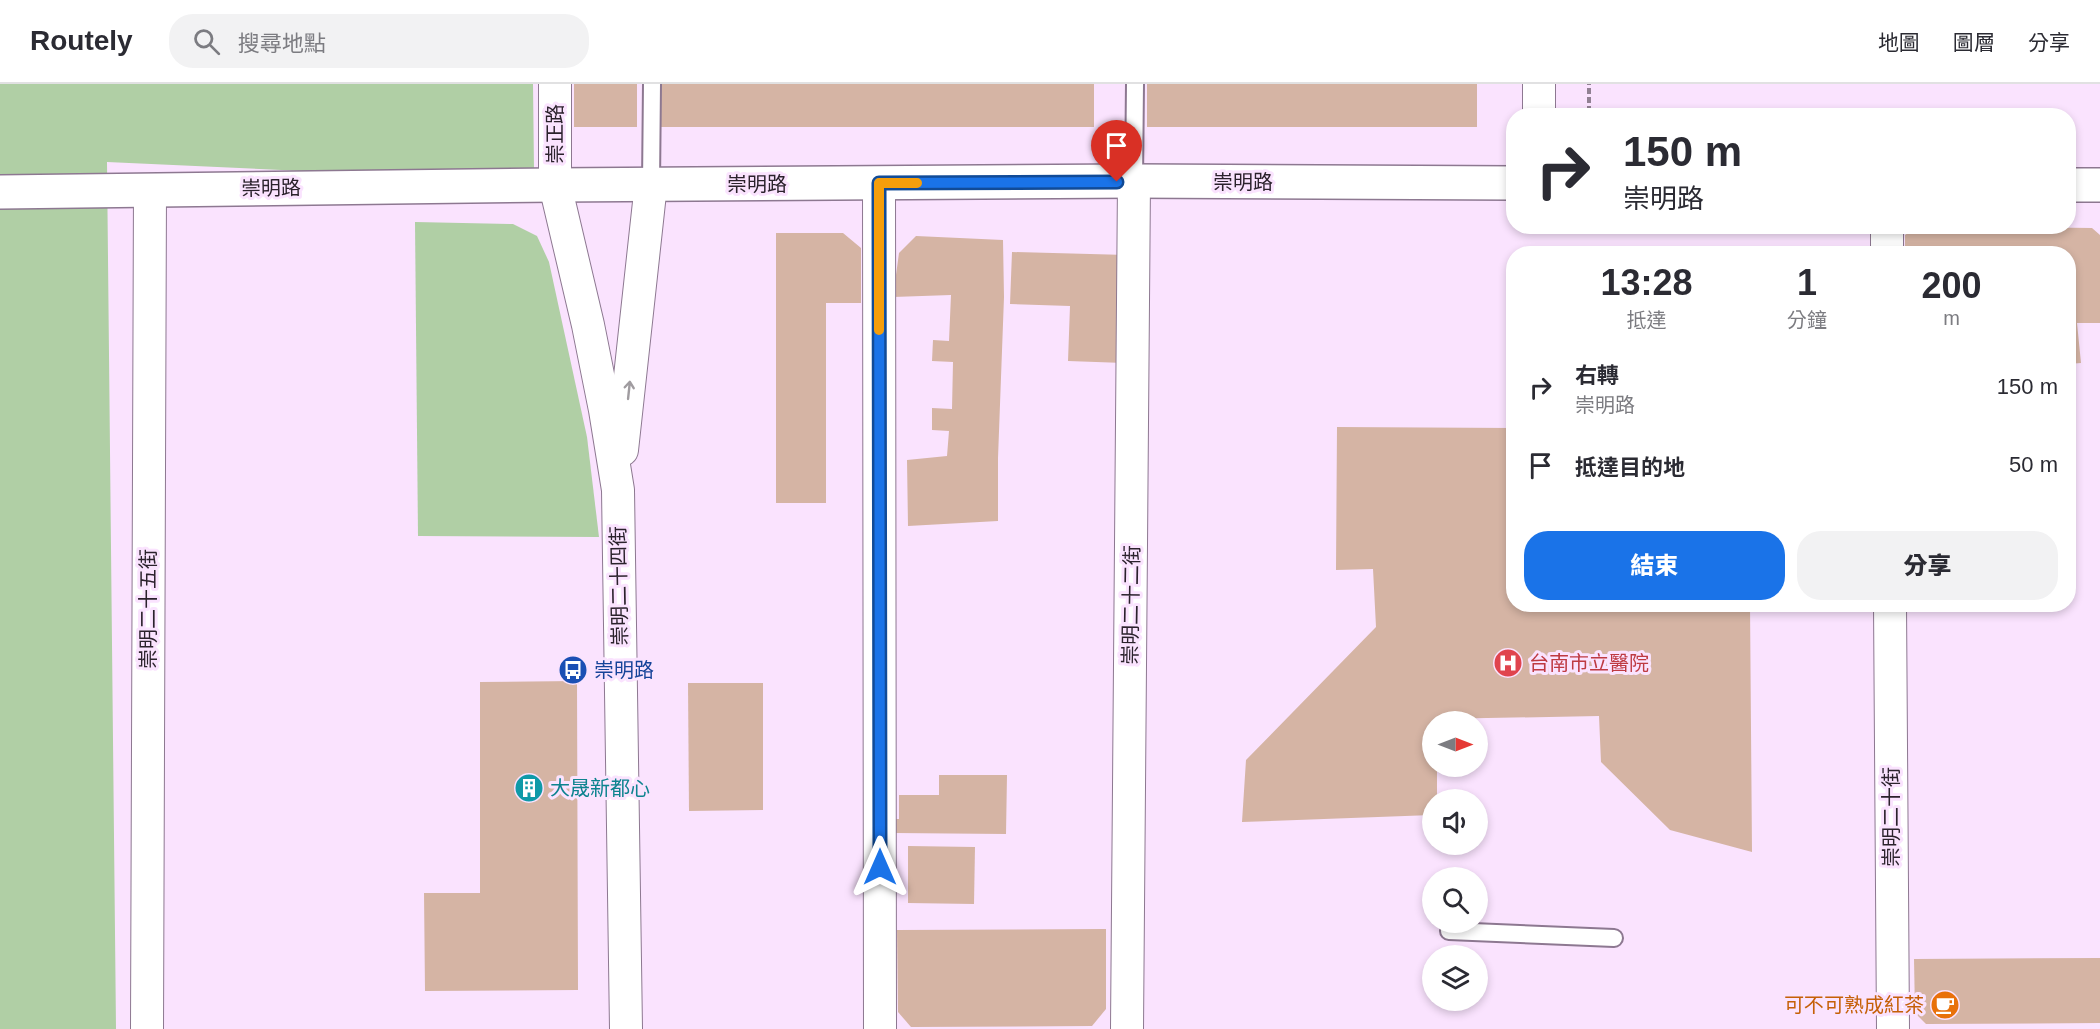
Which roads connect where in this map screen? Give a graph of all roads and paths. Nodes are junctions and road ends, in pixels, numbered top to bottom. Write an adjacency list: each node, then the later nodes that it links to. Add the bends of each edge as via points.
1 (555, 84): 12 (street, 崇正路)
2 (652, 84): 11 (lane)
3 (1135, 84): 8 (lane)
4 (1539, 84): 6 (street)
5 (1589, 84): 7 (path)
6 (1539, 108)
7 (1589, 108)
8 (1134, 182): 9 (street, 崇明路); 10 (street, 崇明路); 24 (street, 崇明二十二街)
9 (879, 183): 11 (street, 崇明路); 23 (street)
10 (1506, 183)
11 (651, 184): 12 (street, 崇明路); 17 (street, one-way to 11)
12 (555, 185): 15 (street, 崇明路); 17 (street, 崇明二十四街, via 588,325)
13 (2076, 185): 14 (street)
14 (2100, 185)
15 (150, 190): 16 (street, 崇明路); 21 (street, 崇明二十五街)
16 (0, 192)
17 (618, 490): 22 (street, 崇明二十四街)
18 (1890, 612): 25 (street, 崇明二十街)
19 (1488, 933): 20 (lane)
20 (1614, 938)
21 (147, 1029)
22 (626, 1029)
23 (880, 1029)
24 (1127, 1029)
25 (1893, 1029)

